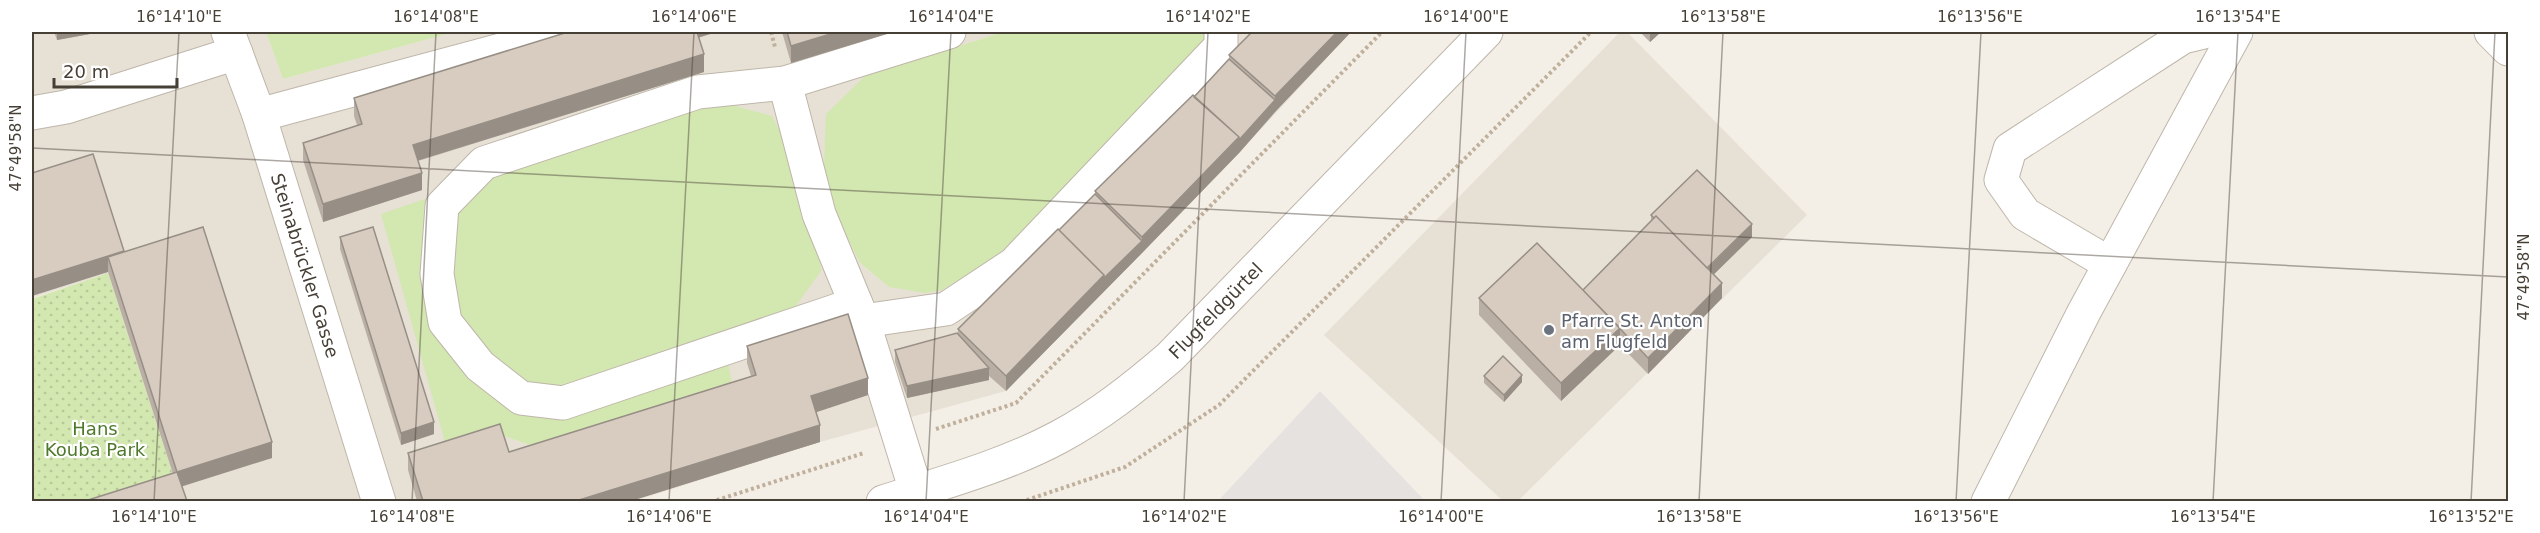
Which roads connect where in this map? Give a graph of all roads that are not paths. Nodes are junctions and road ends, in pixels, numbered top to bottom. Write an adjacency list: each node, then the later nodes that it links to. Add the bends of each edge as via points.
1 (567, 32): 12 (street)
2 (949, 32): 10 (street)
3 (1221, 32): 14 (street, via 1221,46 1014,264 946,309)
4 (1486, 32): 15 (street, Flugfeldgürtel, via 1170,357 1118,402 1059,438 977,472)
5 (2204, 32): 13 (street, via 2183,37 2010,149 2001,180 2025,214)
6 (2236, 32): 13 (street)
7 (2491, 32): 9 (street)
8 (232, 42): 11 (street, via 66,107); 12 (street, Steinabrückler Gasse)
9 (2508, 49)
10 (784, 83): 14 (street, via 819,214); 14 (street, via 698,92 484,163 442,206 437,274 445,322 480,366 521,398 563,403)
11 (32, 113)
12 (259, 115): 16 (street, Steinabrückler Gasse)
13 (2110, 264): 18 (street)
14 (860, 312): 15 (street)
15 (916, 491): 17 (street, Flugfeldgürtel)
16 (379, 501)
17 (883, 501)
18 (1988, 501)

